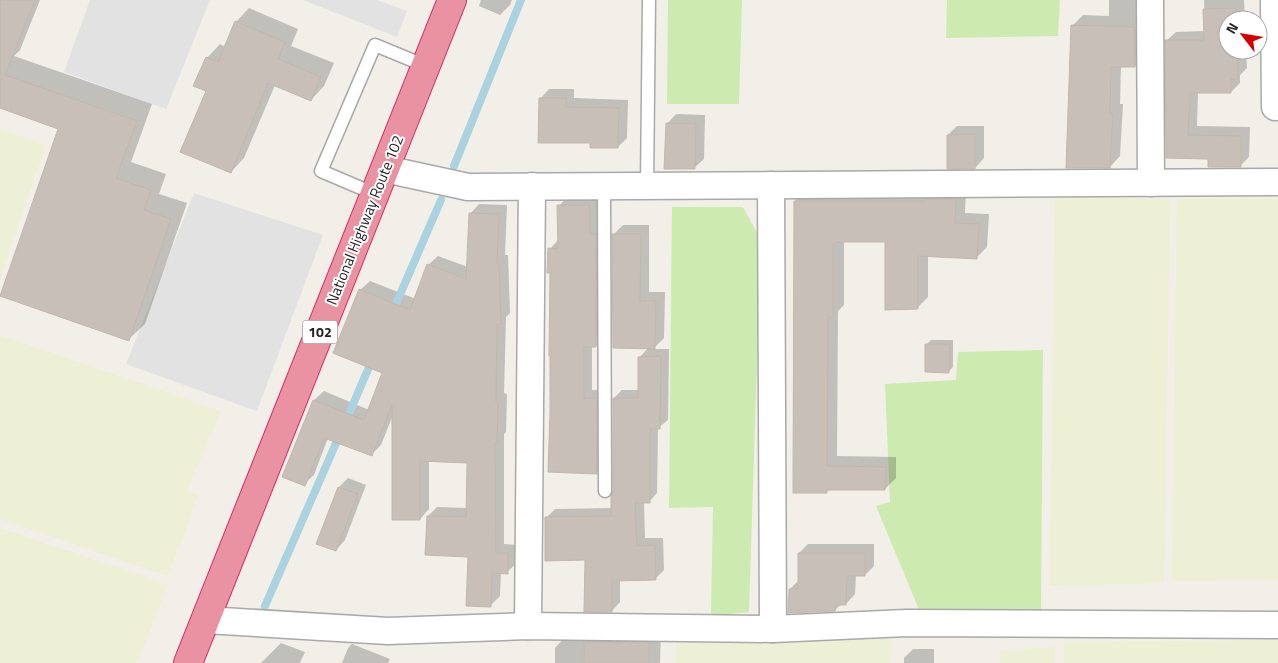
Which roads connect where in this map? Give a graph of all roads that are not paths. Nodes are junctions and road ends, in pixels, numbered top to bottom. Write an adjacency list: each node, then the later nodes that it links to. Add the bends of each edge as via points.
1 (452, 0): 5 (highway, National Highway Route 102 / 102)
2 (649, 0): 13 (lane)
3 (1150, 0): 9 (street)
4 (1274, 0): 6 (street)
5 (426, 66): 7 (highway, National Highway Route 102 / 102); 14 (lane, via 375,45 321,172)
6 (1275, 107)
7 (385, 169): 11 (street, via 468,187); 14 (highway, National Highway Route 102 / 102)
8 (1278, 182): 9 (street)
9 (1150, 183): 10 (street)
10 (771, 185): 13 (street); 19 (street)
11 (532, 186): 12 (street); 18 (street)
12 (604, 186): 13 (street); 15 (lane)
13 (647, 186)
14 (375, 194): 16 (highway, National Highway Route 102 / 102)
15 (605, 491)
16 (206, 620): 18 (street, via 388,631); 20 (highway, National Highway Route 102 / 102)
17 (1278, 625): 19 (street, via 906,623)
18 (528, 626): 19 (street)
19 (773, 628)
20 (188, 663)

